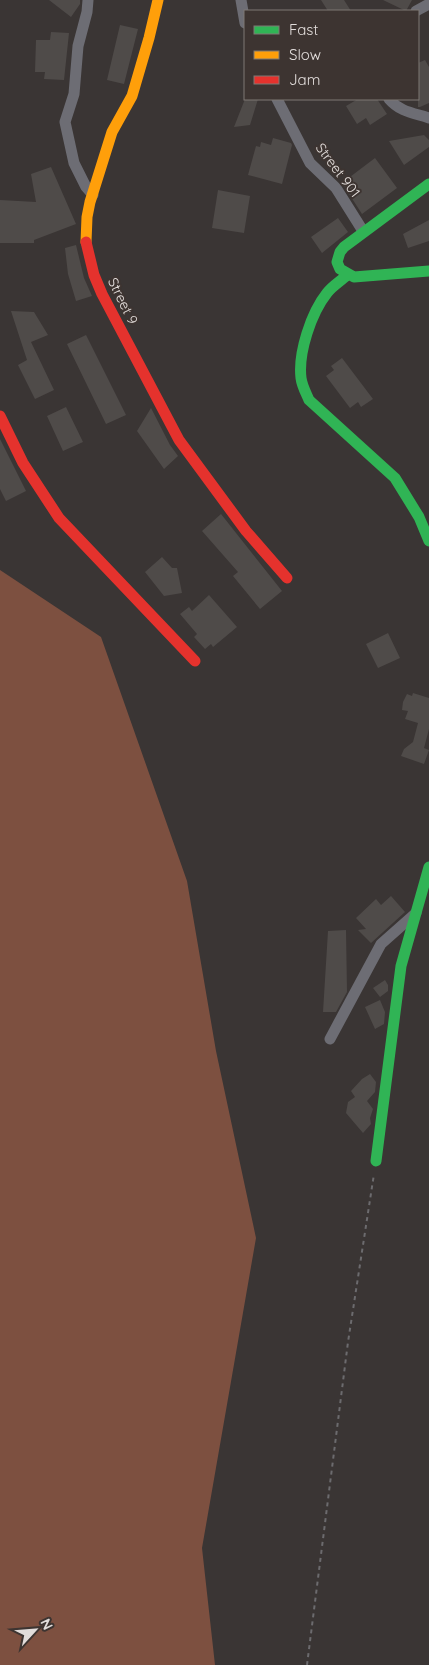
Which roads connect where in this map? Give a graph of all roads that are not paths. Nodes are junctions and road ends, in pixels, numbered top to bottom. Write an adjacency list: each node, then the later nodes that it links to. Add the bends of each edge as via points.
1 (88, 0): 11 (street, via 78,46 74,94 66,122 74,163)
2 (158, 0): 11 (street, Street 9, via 132,96 112,132)
3 (241, 0): 6 (street)
4 (429, 4): 5 (street)
5 (418, 10)
6 (244, 17)
7 (278, 100): 12 (street, Street 901, via 310,163 336,188)
8 (390, 100): 9 (street, via 409,113)
9 (429, 118)
10 (429, 184): 12 (street)
11 (93, 196): 17 (street, Street 9, via 87,217 86,245 102,294 179,440 246,531)
12 (363, 231): 14 (street, via 337,257 337,266)
13 (429, 271): 14 (street)
14 (347, 275): 16 (street, via 327,293 314,315 301,366 303,389 309,400 395,478 419,517)
15 (0, 416): 18 (street, via 23,463 59,518)
16 (429, 541)
17 (287, 578)
18 (195, 661)
19 (429, 867): 20 (street)
20 (416, 913): 21 (street, via 381,944); 22 (street, via 402,966)
21 (330, 1039)
22 (376, 1161)

